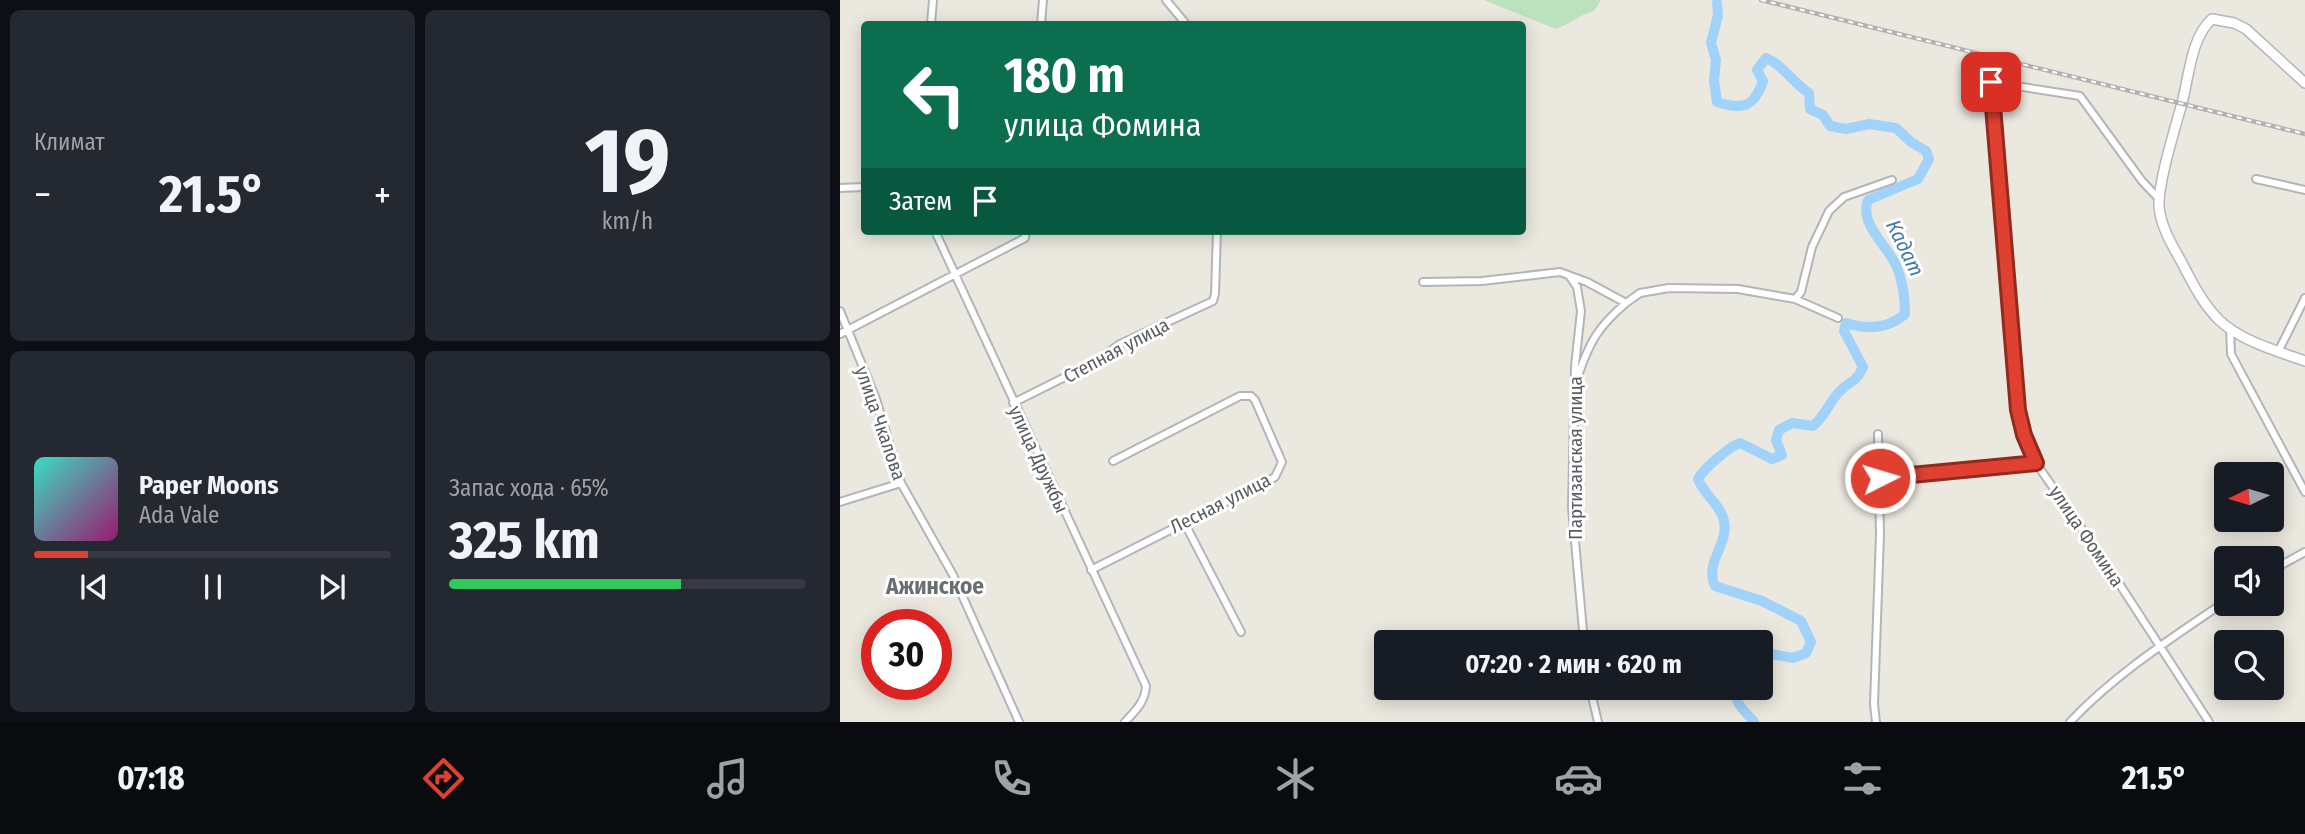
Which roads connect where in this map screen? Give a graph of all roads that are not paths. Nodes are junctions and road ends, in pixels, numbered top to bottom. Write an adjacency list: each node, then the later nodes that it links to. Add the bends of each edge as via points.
1 (933, 0): 4 (street)
2 (1043, 0): 5 (street)
3 (1166, 0): 6 (street)
4 (931, 21)
5 (1041, 21)
6 (1184, 21)
7 (2305, 83): 13 (street, via 2246,29 2212,19 2204,26 2193,55)
8 (2256, 179): 12 (street)
9 (1892, 180): 21 (street, via 1844,197 1829,211)
10 (861, 187): 11 (street)
11 (840, 188)
12 (2305, 190)
13 (2160, 199): 25 (street, via 2161,218 2173,247 2202,299); 34 (street, улица Фомина, via 2080,96 1991,82 2018,410)
14 (937, 235): 17 (street, улица Дружбы)
15 (1025, 235): 17 (street)
16 (1217, 235): 31 (street, Степная улица, via 1213,301 1120,344 1095,362)
17 (955, 273): 26 (street); 31 (street, улица Дружбы)
18 (1570, 276): 19 (street, via 1553,272 1482,281); 22 (street); 30 (street, Партизанская улица, via 1581,311)
19 (1423, 282)
20 (2305, 298): 28 (street)
21 (1795, 299): 22 (street, via 1738,289 1669,288 1640,293); 24 (street)
22 (1626, 303): 30 (street, via 1598,330)
23 (840, 311): 26 (street, улица Чкалова)
24 (1838, 318)
25 (2230, 328): 28 (street); 37 (street, via 2231,354)
26 (848, 330): 27 (street); 36 (street, улица Чкалова, via 876,399)
27 (840, 334)
28 (2278, 352): 29 (street)
29 (2305, 361)
30 (1576, 381): 44 (street, Партизанская улица, via 1572,507)
31 (1013, 403): 42 (street, улица Дружбы)
32 (1878, 434): 35 (street)
33 (1113, 461): 39 (street, Лесная улица, via 1240,396 1251,396 1282,462 1275,477)
34 (2036, 463): 35 (street); 46 (street, улица Фомина)
35 (1880, 478): 51 (street)
36 (901, 483): 38 (street); 48 (street, улица Чкалова, via 953,575)
37 (2305, 492)
38 (840, 502)
39 (1184, 522): 42 (street, Лесная улица); 45 (street)
40 (2305, 552): 41 (street)
41 (2284, 563)
42 (1091, 570): 49 (street, улица Дружбы, via 1146,686 1142,704)
43 (2214, 609): 46 (street)
44 (1583, 630)
45 (1241, 632)
46 (2160, 646): 52 (street); 53 (street, улица Фомина)
47 (1593, 700): 50 (street)
48 (1018, 722)
49 (1125, 722)
50 (1598, 722)
51 (1876, 722)
52 (2070, 722)
53 (2209, 722)

